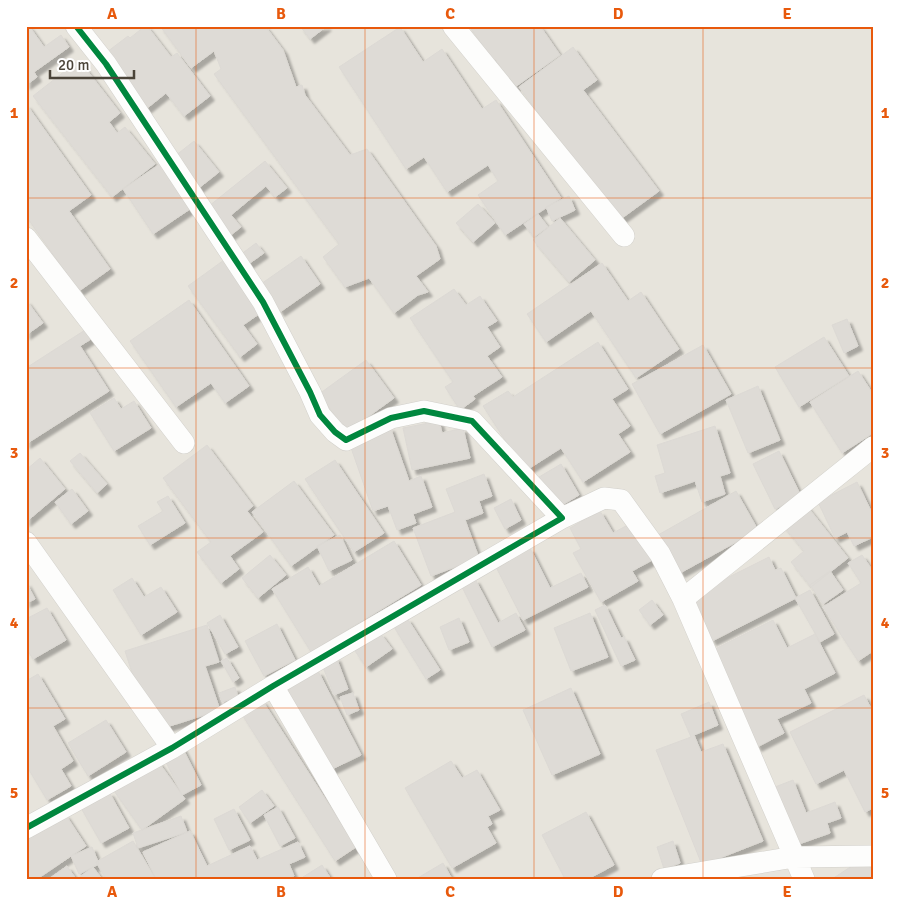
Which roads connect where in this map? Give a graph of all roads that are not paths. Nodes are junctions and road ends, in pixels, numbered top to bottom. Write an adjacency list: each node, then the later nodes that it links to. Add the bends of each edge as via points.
1 (76, 26): 7 (street, via 106,64 263,302 320,415 335,432 346,440 391,418 424,411 472,421)
2 (454, 26): 3 (street)
3 (624, 236)
4 (26, 238): 5 (street)
5 (184, 443)
6 (873, 447): 9 (street)
7 (562, 518): 9 (street, via 604,498 621,500 660,554); 10 (street)
8 (26, 542): 11 (street)
9 (684, 599): 14 (street)
10 (273, 686): 11 (street); 15 (street)
11 (172, 748): 12 (street)
12 (26, 828)
13 (873, 856): 14 (street)
14 (794, 857): 16 (street); 17 (street)
15 (386, 879)
16 (662, 879)
17 (804, 879)

